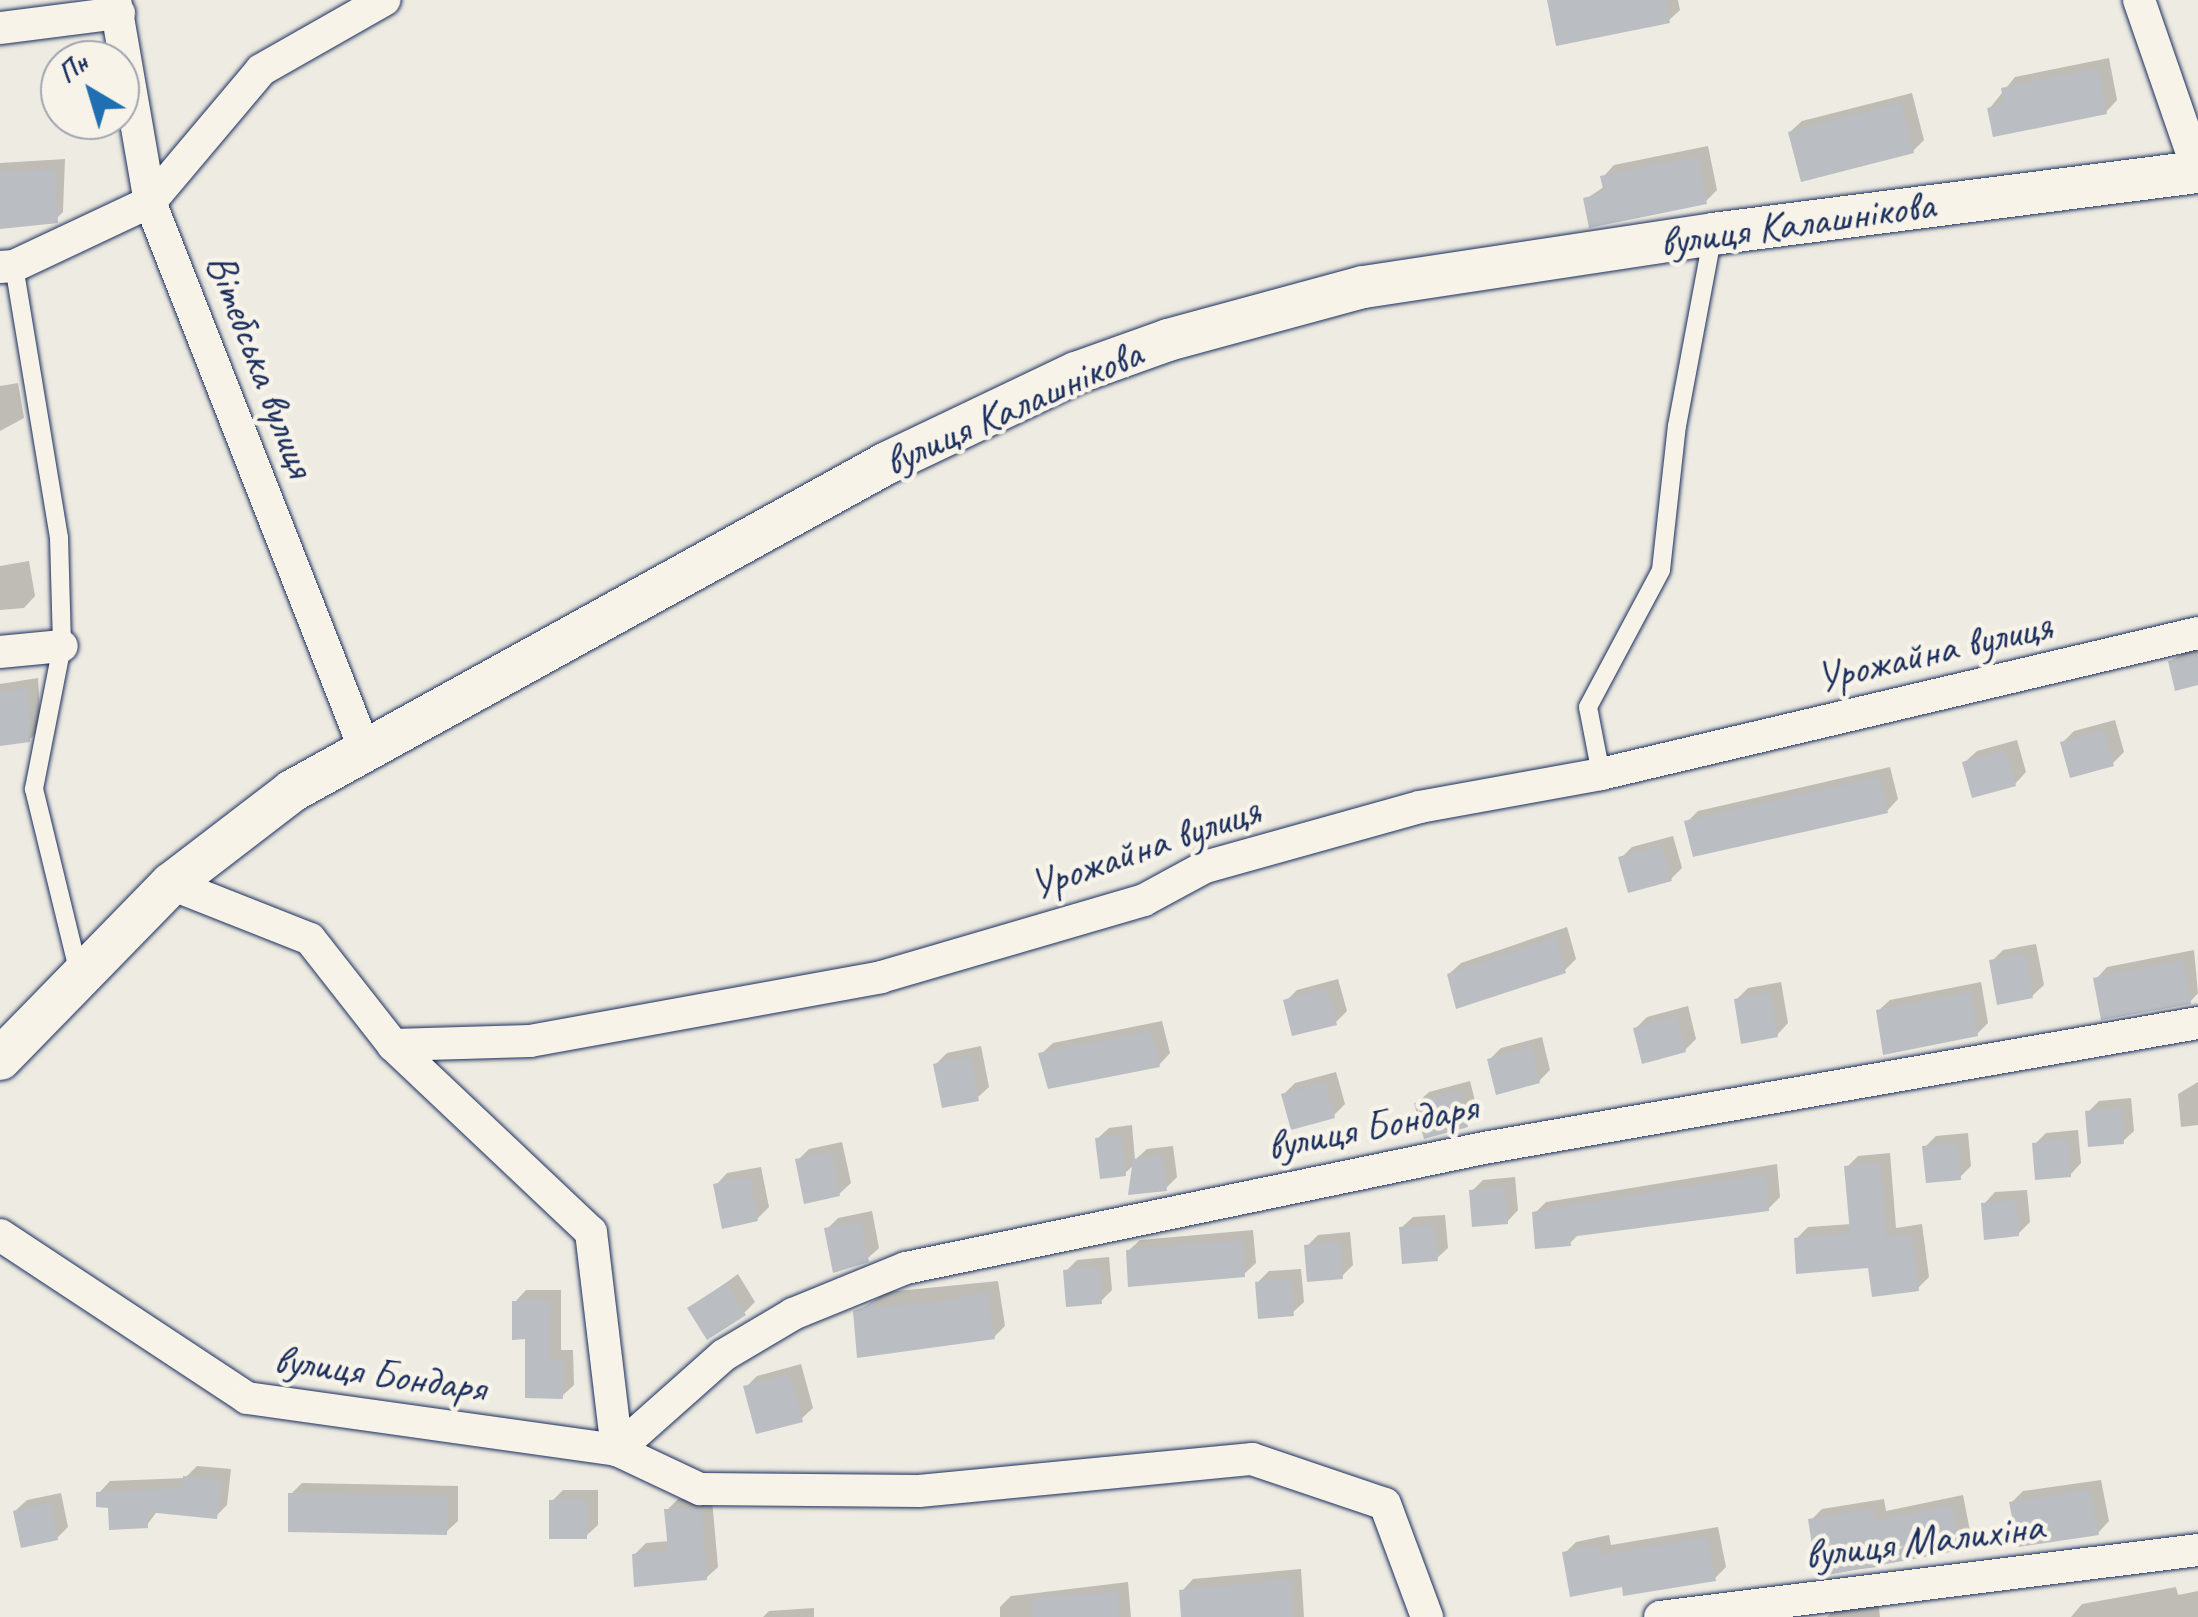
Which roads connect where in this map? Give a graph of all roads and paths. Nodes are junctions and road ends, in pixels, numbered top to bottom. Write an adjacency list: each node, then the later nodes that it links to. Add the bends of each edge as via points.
1 (384, 0): 6 (street, via 261,70)
2 (2139, 0): 5 (street)
3 (117, 6): 4 (street); 6 (street, Вітебська вулиця)
4 (0, 28)
5 (2198, 171): 7 (street, вулиця Калашнікова)
6 (150, 202): 8 (street); 12 (street, Вітебська вулиця)
7 (1713, 234): 12 (street, вулиця Калашнікова, via 1363,288 1168,340 1076,373 887,463); 13 (lane, via 1677,426 1661,570 1588,707)
8 (7, 266): 10 (lane, via 59,537)
9 (2198, 633): 13 (street, Урожайна вулиця)
10 (62, 646): 11 (street); 15 (lane, via 34,789)
11 (0, 652)
12 (365, 750): 14 (street, вулиця Калашнікова, via 236,830)
13 (1602, 774): 17 (street, Урожайна вулиця, via 1420,807 1205,866 1144,900 881,978 530,1041)
14 (171, 884): 15 (street, вулиця Калашнікова); 17 (street, via 310,938)
15 (79, 974): 18 (street, вулиця Калашнікова)
16 (2198, 1024): 20 (street, вулиця Бондаря, via 1484,1148 906,1268 793,1314 724,1354)
17 (393, 1046): 20 (street, via 591,1232)
18 (0, 1060)
19 (0, 1235): 20 (street, вулиця Бондаря, via 246,1398)
20 (617, 1450): 22 (street, вулиця Бондаря, via 700,1488 919,1491 1252,1459 1385,1504)
21 (2198, 1550): 23 (street, вулиця Малихіна)
22 (1427, 1617)
23 (1660, 1617)

